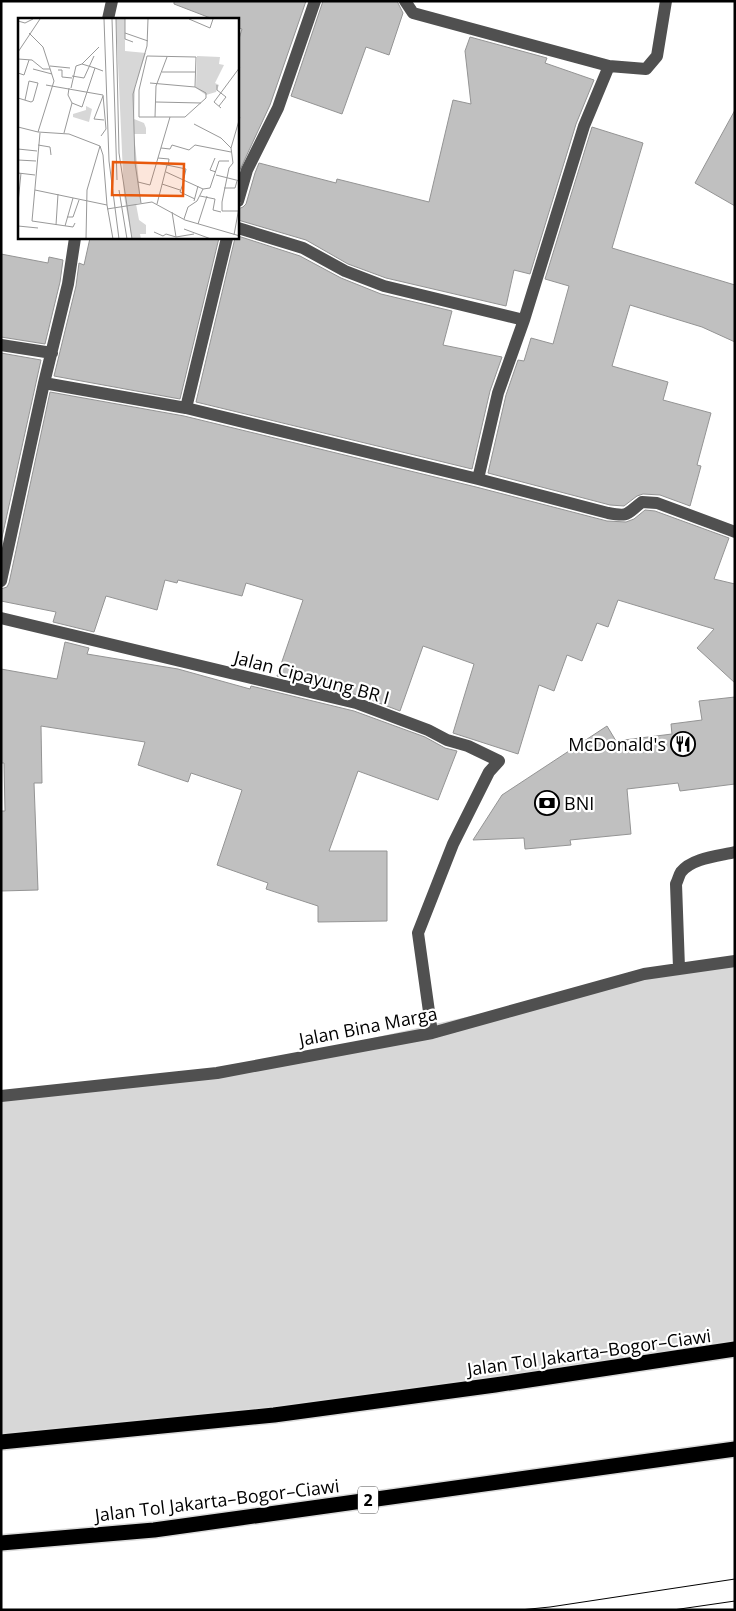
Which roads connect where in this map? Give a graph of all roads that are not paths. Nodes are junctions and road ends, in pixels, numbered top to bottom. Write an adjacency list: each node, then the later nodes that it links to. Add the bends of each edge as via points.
1 (112, 1): 5 (street)
2 (315, 1): 7 (street, via 278,108 247,170)
3 (405, 1): 6 (street, via 413,13)
4 (666, 1): 6 (street, via 658,56 652,63 646,69)
5 (108, 18)
6 (609, 66): 11 (street, via 584,126)
7 (239, 198)
8 (239, 228): 11 (street, via 302,248 345,271 384,286)
9 (75, 239): 13 (street)
10 (227, 239): 15 (street)
11 (524, 320): 16 (street, via 498,393)
12 (1, 345): 13 (street)
13 (52, 353): 14 (street)
14 (44, 383): 15 (street); 18 (street)
15 (186, 408): 16 (street)
16 (478, 479): 17 (street, via 622,516 642,502 657,503)
17 (735, 532)
18 (1, 581)
19 (1, 618): 23 (street, Jalan Cipayung BR I, via 356,703 499,761 489,772 454,844 418,933)
20 (735, 852): 22 (street, via 701,859 678,877)
21 (735, 961): 22 (street, Jalan Bina Marga)
22 (679, 968): 23 (street, Jalan Bina Marga, via 644,974)
23 (432, 1033): 24 (street, Jalan Bina Marga, via 218,1073)
24 (1, 1096)
25 (735, 1349): 26 (highway, Jalan Tol Jakarta–Bogor–Ciawi, via 274,1415)
26 (1, 1442)
27 (735, 1449): 28 (highway, Jalan Tol Jakarta–Bogor–Ciawi / 2, via 154,1530)
28 (1, 1543)

